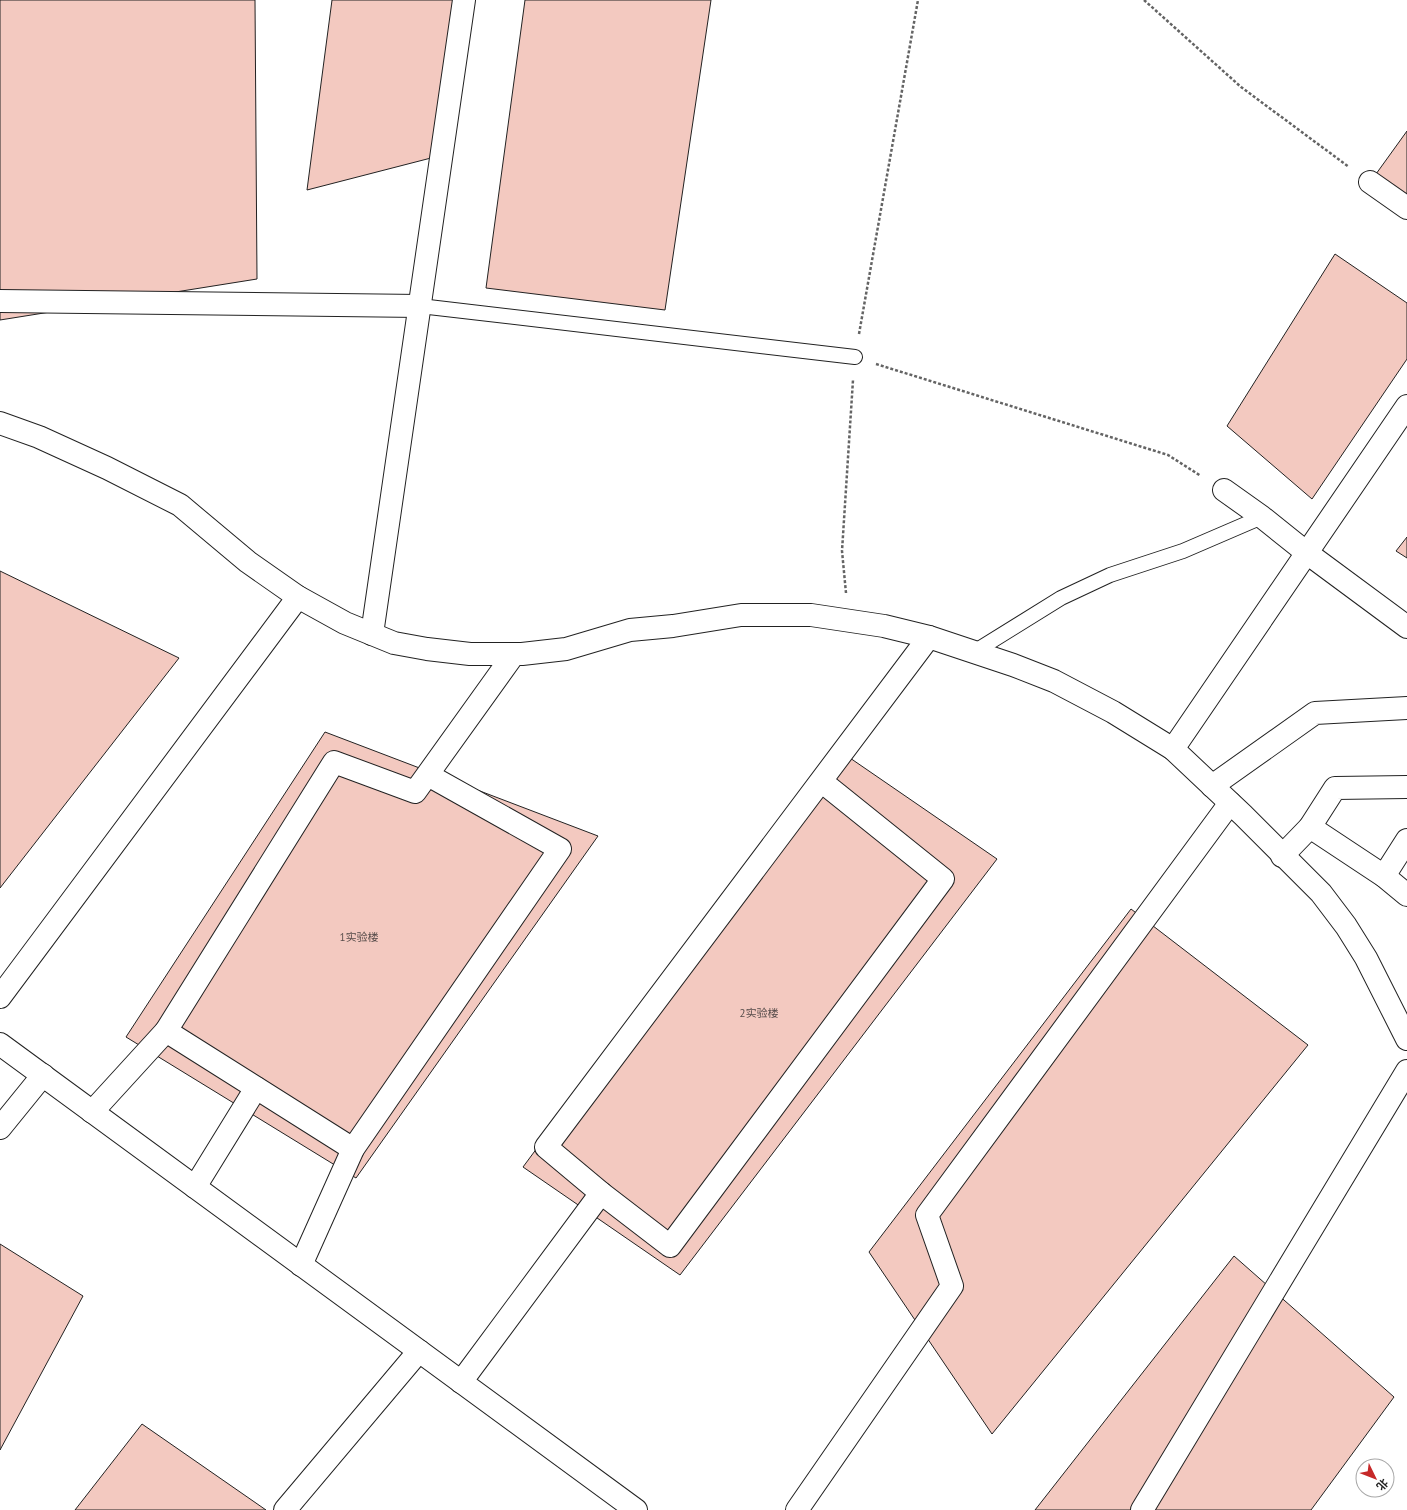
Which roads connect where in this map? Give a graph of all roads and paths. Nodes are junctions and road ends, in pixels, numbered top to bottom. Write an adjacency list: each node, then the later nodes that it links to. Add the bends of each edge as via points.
1 (464, 0): 7 (street)
2 (918, 0): 8 (path)
3 (1144, 0): 4 (path, via 1241,87)
4 (1370, 182): 5 (street)
5 (1407, 208)
6 (0, 301): 7 (street)
7 (420, 306): 8 (lane); 17 (street)
8 (854, 357): 11 (path, via 1168,455); 15 (path, via 842,552)
9 (1407, 406): 13 (street)
10 (0, 423): 14 (street, via 39,437 180,505 248,562)
11 (1224, 490): 12 (street)
12 (1262, 517): 13 (street); 19 (lane, via 1183,551 1110,575 1061,598)
13 (1307, 553): 16 (street); 22 (street)
14 (298, 597): 17 (street, via 345,623); 33 (street)
15 (849, 621): 18 (street); 20 (street, via 811,615 741,615 630,630 566,649)
16 (1407, 627)
17 (372, 634): 20 (street, via 394,643 427,649 470,654)
18 (929, 637): 19 (street); 24 (street)
19 (974, 652): 22 (street, via 1054,681 1113,712)
20 (514, 654): 23 (street)
21 (1407, 708): 25 (street, via 1314,713)
22 (1173, 749): 25 (street)
23 (428, 775): 34 (street, via 415,792 334,762); 42 (street, via 560,849)
24 (821, 781): 44 (street, via 546,1147); 44 (street, via 943,879 670,1246)
25 (1212, 786): 27 (street)
26 (1407, 787): 28 (street, via 1335,788)
27 (1230, 803): 30 (street); 50 (street, via 927,1215 952,1286)
28 (1310, 828): 30 (street); 31 (street)
29 (1407, 840): 31 (street)
30 (1282, 856): 35 (street, via 1320,893 1346,926 1366,958)
31 (1384, 876): 32 (street)
32 (1407, 895)
33 (0, 996)
34 (166, 1031): 39 (street); 40 (street)
35 (1407, 1039)
36 (0, 1044): 38 (street)
37 (1407, 1071): 51 (street)
38 (42, 1075): 40 (street); 41 (street)
39 (256, 1088): 42 (street); 43 (street)
40 (92, 1112): 43 (street)
41 (0, 1128)
42 (353, 1149): 45 (street)
43 (195, 1187): 45 (street)
44 (601, 1193): 47 (street)
45 (301, 1265): 46 (street)
46 (419, 1351): 47 (street); 48 (street)
47 (461, 1382): 49 (street)
48 (285, 1510)
49 (636, 1510)
50 (798, 1510)
51 (1142, 1510)

